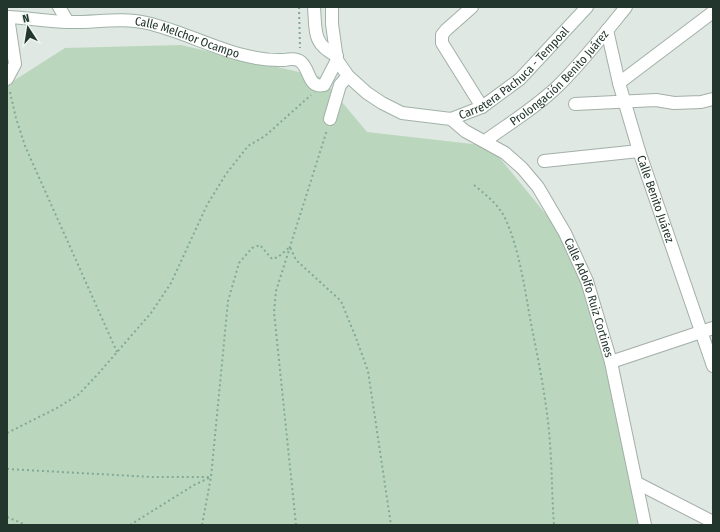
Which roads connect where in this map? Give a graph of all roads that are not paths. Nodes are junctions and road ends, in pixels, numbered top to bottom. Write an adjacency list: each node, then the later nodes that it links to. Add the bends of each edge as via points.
1 (59, 7): 9 (street)
2 (314, 7): 11 (street, via 316,35 320,44)
3 (332, 7): 11 (street, Carretera Pachuca - Tempoal)
4 (472, 7): 18 (street, via 446,30 442,35 442,43)
5 (587, 7): 18 (street, Carretera Pachuca - Tempoal, via 520,78)
6 (626, 7): 10 (street, Prolongación Benito Juárez)
7 (713, 12): 14 (street)
8 (8, 17): 9 (street, Calle Melchor Ocampo); 13 (street, via 15,64)
9 (68, 22): 11 (street, Calle Melchor Ocampo, via 145,22 255,58 301,61 310,79 320,86 324,85)
10 (607, 30): 14 (street, Calle Benito Juárez); 21 (street, Prolongación Benito Juárez, via 560,84)
11 (337, 58): 12 (street, Carretera Pachuca - Tempoal)
12 (348, 76): 19 (street, via 340,85); 20 (street, Carretera Pachuca - Tempoal, via 367,93 402,113)
13 (7, 79)
14 (619, 83): 15 (street, Calle Benito Juárez)
15 (624, 100): 16 (street, via 656,100 674,104); 17 (street); 22 (street, Calle Benito Juárez)
16 (713, 100)
17 (575, 104)
18 (482, 107): 20 (street, Carretera Pachuca - Tempoal)
19 (330, 119)
20 (451, 119): 21 (street, Calle Adolfo Ruiz Cortines, via 465,131)
21 (485, 141): 26 (street, Calle Adolfo Ruiz Cortines, via 505,153 522,168 538,187 565,232 587,281)
22 (638, 151): 23 (street); 25 (street, Calle Benito Juárez)
23 (544, 161)
24 (713, 328): 25 (street)
25 (701, 332): 26 (street); 27 (street, Calle Benito Juárez)
26 (612, 362): 28 (street, Calle Adolfo Ruiz Cortines)
27 (713, 366)
28 (637, 482): 29 (street); 30 (street, Calle Adolfo Ruiz Cortines)
29 (713, 522)
30 (645, 525)

